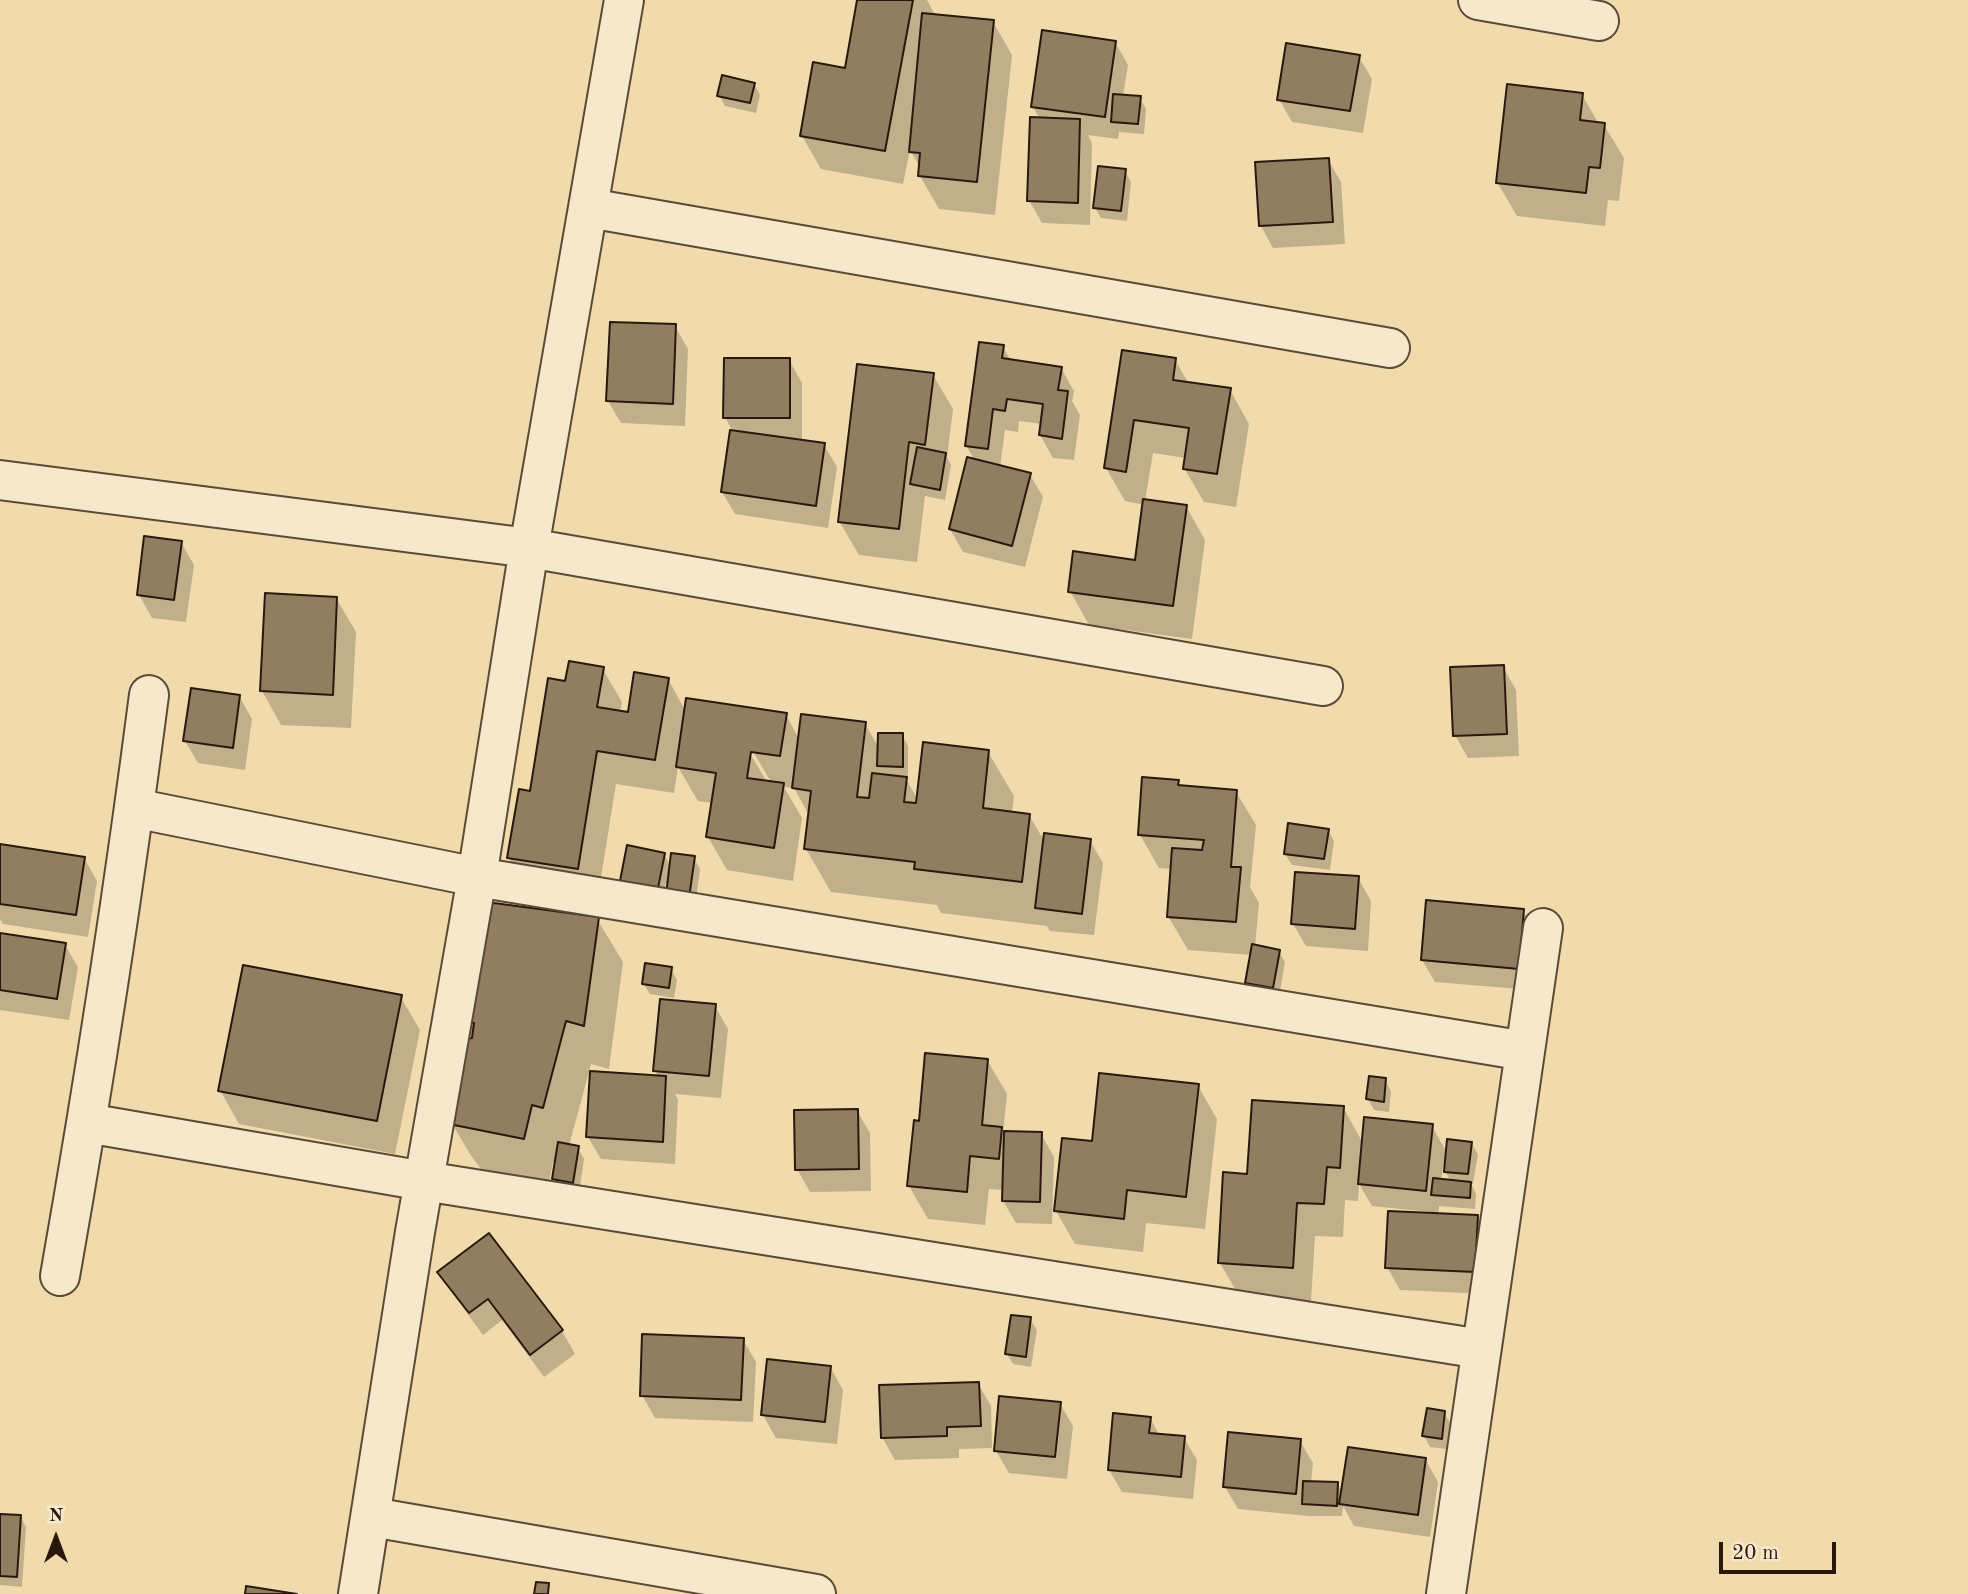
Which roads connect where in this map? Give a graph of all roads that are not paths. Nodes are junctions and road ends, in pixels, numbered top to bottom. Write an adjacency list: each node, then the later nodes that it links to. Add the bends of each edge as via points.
1 (624, 0): 4 (street)
2 (1478, 0): 3 (street)
3 (1599, 20)
4 (589, 208): 5 (street); 7 (street)
5 (1390, 348)
6 (0, 480): 7 (street)
7 (529, 548): 8 (street); 11 (street)
8 (1323, 686)
9 (149, 695): 10 (street)
10 (134, 808): 11 (street); 14 (street)
11 (477, 877): 13 (street); 15 (street)
12 (1543, 928): 13 (street)
13 (1525, 1051): 17 (street)
14 (87, 1123): 15 (street); 16 (street)
15 (424, 1181): 17 (street); 18 (street)
16 (60, 1276)
17 (1481, 1349): 21 (street)
18 (372, 1517): 19 (street); 20 (street)
19 (358, 1594)
20 (816, 1594)
21 (1446, 1594)

